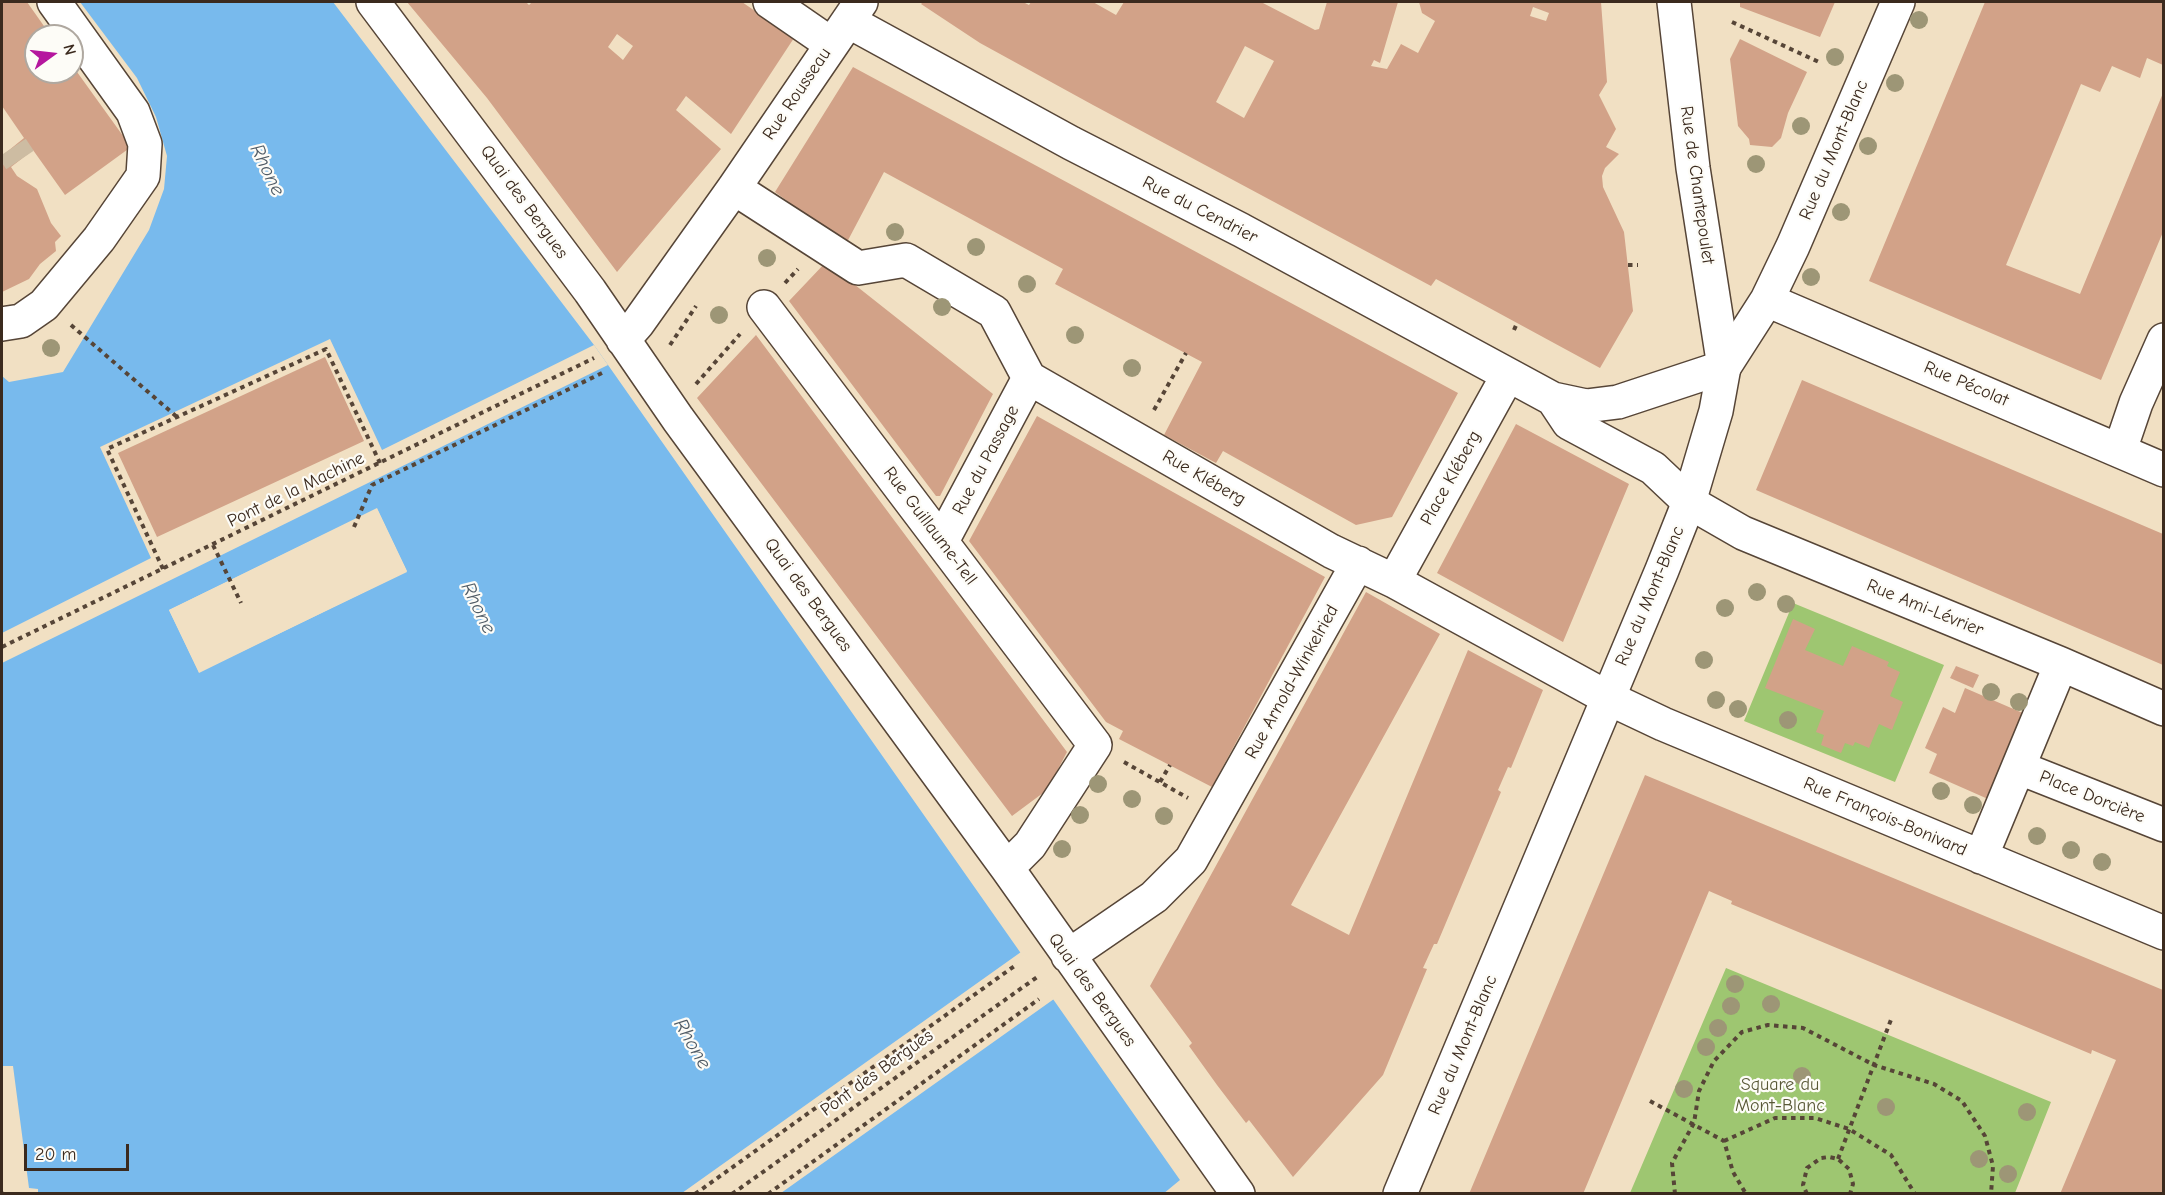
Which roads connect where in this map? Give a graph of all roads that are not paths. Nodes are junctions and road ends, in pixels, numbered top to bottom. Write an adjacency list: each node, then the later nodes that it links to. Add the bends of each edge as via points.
1 (54, 2): 10 (street, via 133,112 146,144 143,176 44,305 21,321)
2 (373, 2): 12 (street, Quai des Bergues, via 576,272)
3 (770, 2): 6 (street, Rue du Cendrier)
4 (1674, 2): 13 (street, Rue de Chantepoulet, via 1694,179)
5 (1898, 2): 8 (street, Rue du Mont-Blanc)
6 (847, 22): 7 (street, Rue Rousseau); 14 (street, Rue du Cendrier)
7 (734, 188): 12 (street, Rue Rousseau, via 638,324); 15 (street, via 858,268 906,260 994,312)
8 (1767, 300): 13 (street, Rue du Mont-Blanc); 17 (street, Rue Pécolat)
9 (773, 319): 20 (street, Rue Guillaume-Tell)
10 (2, 324)
11 (2163, 340): 17 (street)
12 (607, 351): 29 (street, Quai des Bergues)
13 (1724, 367): 16 (street, Rue du Cendrier, via 1618,402 1586,406); 19 (street, Rue du Mont-Blanc, via 1716,411)
14 (1508, 375): 16 (street, Rue du Cendrier); 22 (street, Place Kléberg)
15 (1029, 378): 20 (street, Rue du Passage); 21 (street, Rue Kléberg)
16 (1553, 399): 19 (street, Rue du Cendrier, via 1569,423 1653,468)
17 (2120, 450): 18 (street, Rue Pécolat)
18 (2163, 470)
19 (1689, 502): 23 (street, Rue Ami-Lévrier, via 1743,533); 24 (street, Rue du Mont-Blanc)
20 (942, 541): 29 (street, Rue Guillaume-Tell, via 1095,745 1030,845)
21 (1358, 563): 22 (street, Rue Kléberg); 31 (street, Rue Arnold-Winkelried, via 1191,860 1154,897)
22 (1394, 581): 24 (street, Rue Kléberg)
23 (2061, 664): 25 (street, Rue Ami-Lévrier); 26 (street, Place Dorcière)
24 (1608, 698): 28 (street, Rue François-Bonivard); 33 (street, Rue du Mont-Blanc)
25 (2163, 709)
26 (2020, 768): 27 (street, Place Dorcière); 28 (street, Place Dorcière)
27 (2163, 825)
28 (1981, 857): 30 (street, Rue François-Bonivard)
29 (1007, 868): 31 (street, Quai des Bergues)
30 (2163, 933)
31 (1068, 956): 32 (street, Quai des Bergues)
32 (1238, 1194)
33 (1400, 1194)

